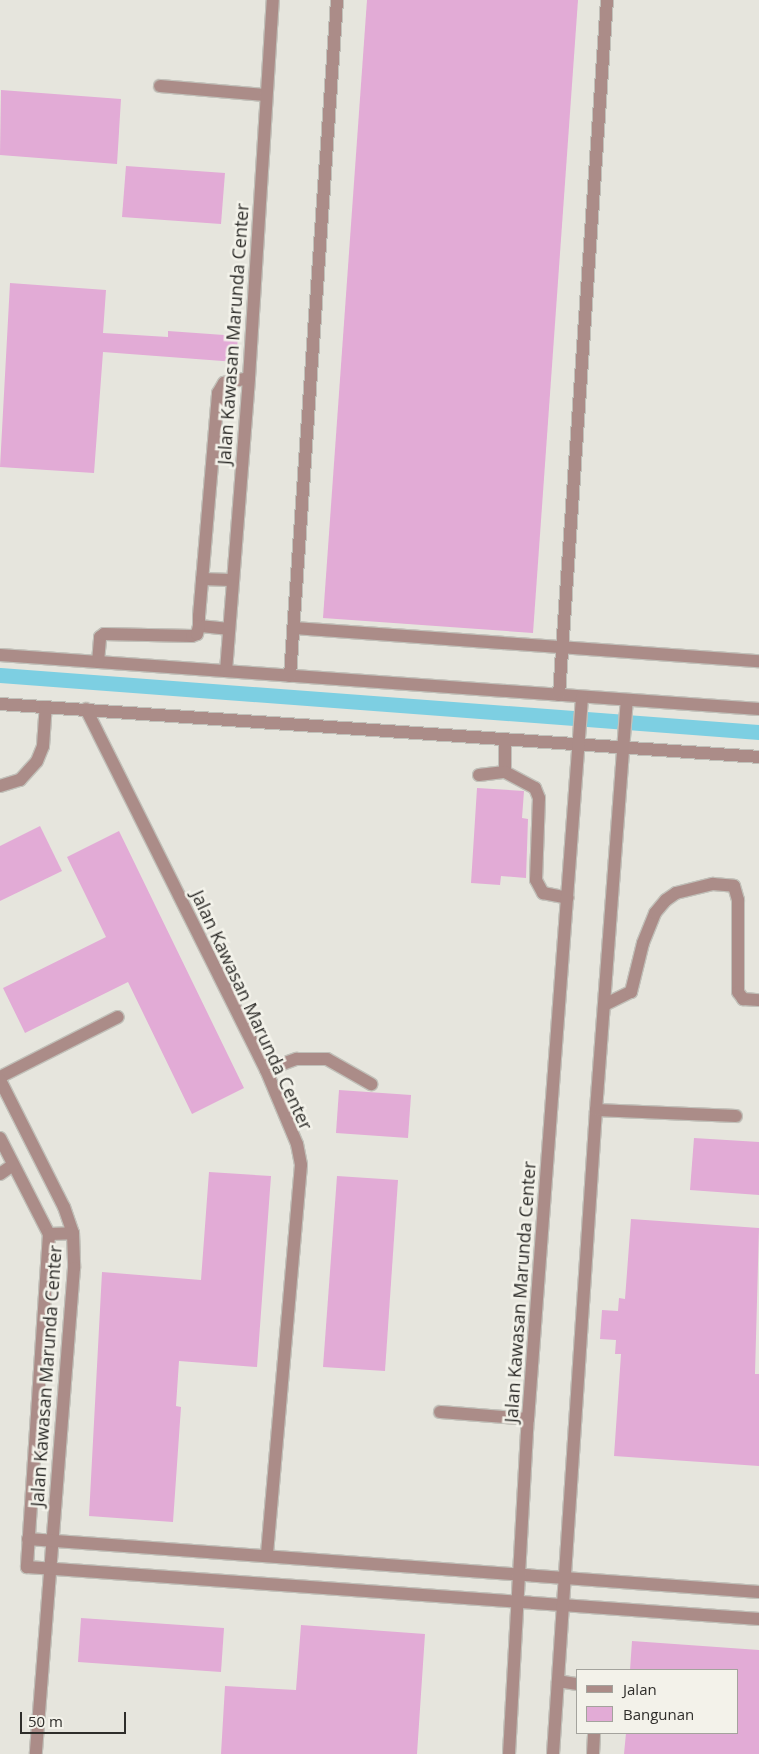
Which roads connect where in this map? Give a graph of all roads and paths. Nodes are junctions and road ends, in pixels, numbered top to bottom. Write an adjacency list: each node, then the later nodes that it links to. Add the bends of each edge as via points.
1 (273, 0): 5 (lane, Jalan Kawasan Marunda Center)
2 (338, 0): 11 (lane)
3 (607, 0): 12 (lane)
4 (160, 86): 5 (lane)
5 (265, 95): 6 (lane, Jalan Kawasan Marunda Center)
6 (249, 378): 7 (lane, via 224,383 218,393); 8 (lane, Jalan Kawasan Marunda Center)
7 (202, 579): 8 (lane); 9 (lane)
8 (231, 580): 10 (lane, Jalan Kawasan Marunda Center)
9 (198, 626): 10 (lane); 15 (lane, via 197,634 192,636 104,634 100,637)
10 (228, 628): 16 (lane, Jalan Kawasan Marunda Center)
11 (294, 628): 12 (lane); 17 (lane)
12 (561, 647): 14 (lane); 18 (lane)
13 (0, 655): 15 (lane)
14 (759, 661)
15 (98, 662): 16 (lane)
16 (226, 671): 17 (lane)
17 (290, 676): 18 (lane)
18 (559, 695): 19 (lane)
19 (582, 699): 20 (lane); 26 (lane, Jalan Kawasan Marunda Center)
20 (627, 703): 24 (lane); 27 (lane)
21 (0, 704): 22 (lane)
22 (46, 707): 23 (lane); 31 (lane, via 43,746 37,761 20,780)
23 (86, 708): 25 (lane); 36 (lane, Jalan Kawasan Marunda Center)
24 (759, 709)
25 (505, 739): 26 (lane); 29 (lane)
26 (579, 741): 27 (lane); 32 (lane, Jalan Kawasan Marunda Center)
27 (624, 745): 28 (lane); 34 (lane)
28 (759, 757)
29 (505, 772): 30 (lane); 32 (lane, via 535,788 539,798 536,880 543,893)
30 (478, 775)
31 (0, 786)
32 (568, 898): 47 (lane, Jalan Kawasan Marunda Center)
33 (759, 1000): 34 (lane, via 743,999 738,992 738,900 734,886 713,884 676,893 666,900 655,913 643,943 631,992)
34 (606, 1004): 39 (lane)
35 (118, 1017): 37 (lane)
36 (266, 1070): 38 (lane, via 297,1060 327,1059); 50 (lane, Jalan Kawasan Marunda Center, via 292,1126 301,1165)
37 (0, 1078): 44 (lane, Jalan Kawasan Marunda Center, via 64,1207)
38 (371, 1084)
39 (596, 1110): 40 (lane); 53 (lane)
40 (736, 1116)
41 (0, 1138): 42 (lane, Jalan Kawasan Marunda Center)
42 (13, 1165): 43 (lane); 45 (lane, Jalan Kawasan Marunda Center)
43 (0, 1174)
44 (73, 1233): 45 (lane); 49 (lane, Jalan Kawasan Marunda Center, via 74,1268)
45 (50, 1234): 48 (lane, Jalan Kawasan Marunda Center)
46 (440, 1412): 47 (lane)
47 (528, 1419): 52 (lane, Jalan Kawasan Marunda Center)
48 (28, 1539): 49 (lane); 51 (lane, Jalan Kawasan Marunda Center, via 27,1567)
49 (52, 1540): 50 (lane); 51 (lane, Jalan Kawasan Marunda Center)
50 (267, 1555): 52 (lane)
51 (50, 1569): 55 (lane, Jalan Kawasan Marunda Center); 61 (lane)
52 (521, 1574): 53 (lane); 55 (lane, Jalan Kawasan Marunda Center)
53 (565, 1577): 54 (lane); 56 (lane)
54 (759, 1592)
55 (519, 1602): 56 (lane, Jalan Kawasan Marunda Center); 62 (lane, Jalan Kawasan Marunda Center)
56 (563, 1605): 57 (lane, Jalan Kawasan Marunda Center); 58 (lane)
57 (759, 1619)
58 (558, 1681): 59 (lane); 63 (lane)
59 (576, 1684)
60 (594, 1734): 64 (lane)
61 (36, 1754)
62 (509, 1754)
63 (553, 1754)
64 (593, 1754)

